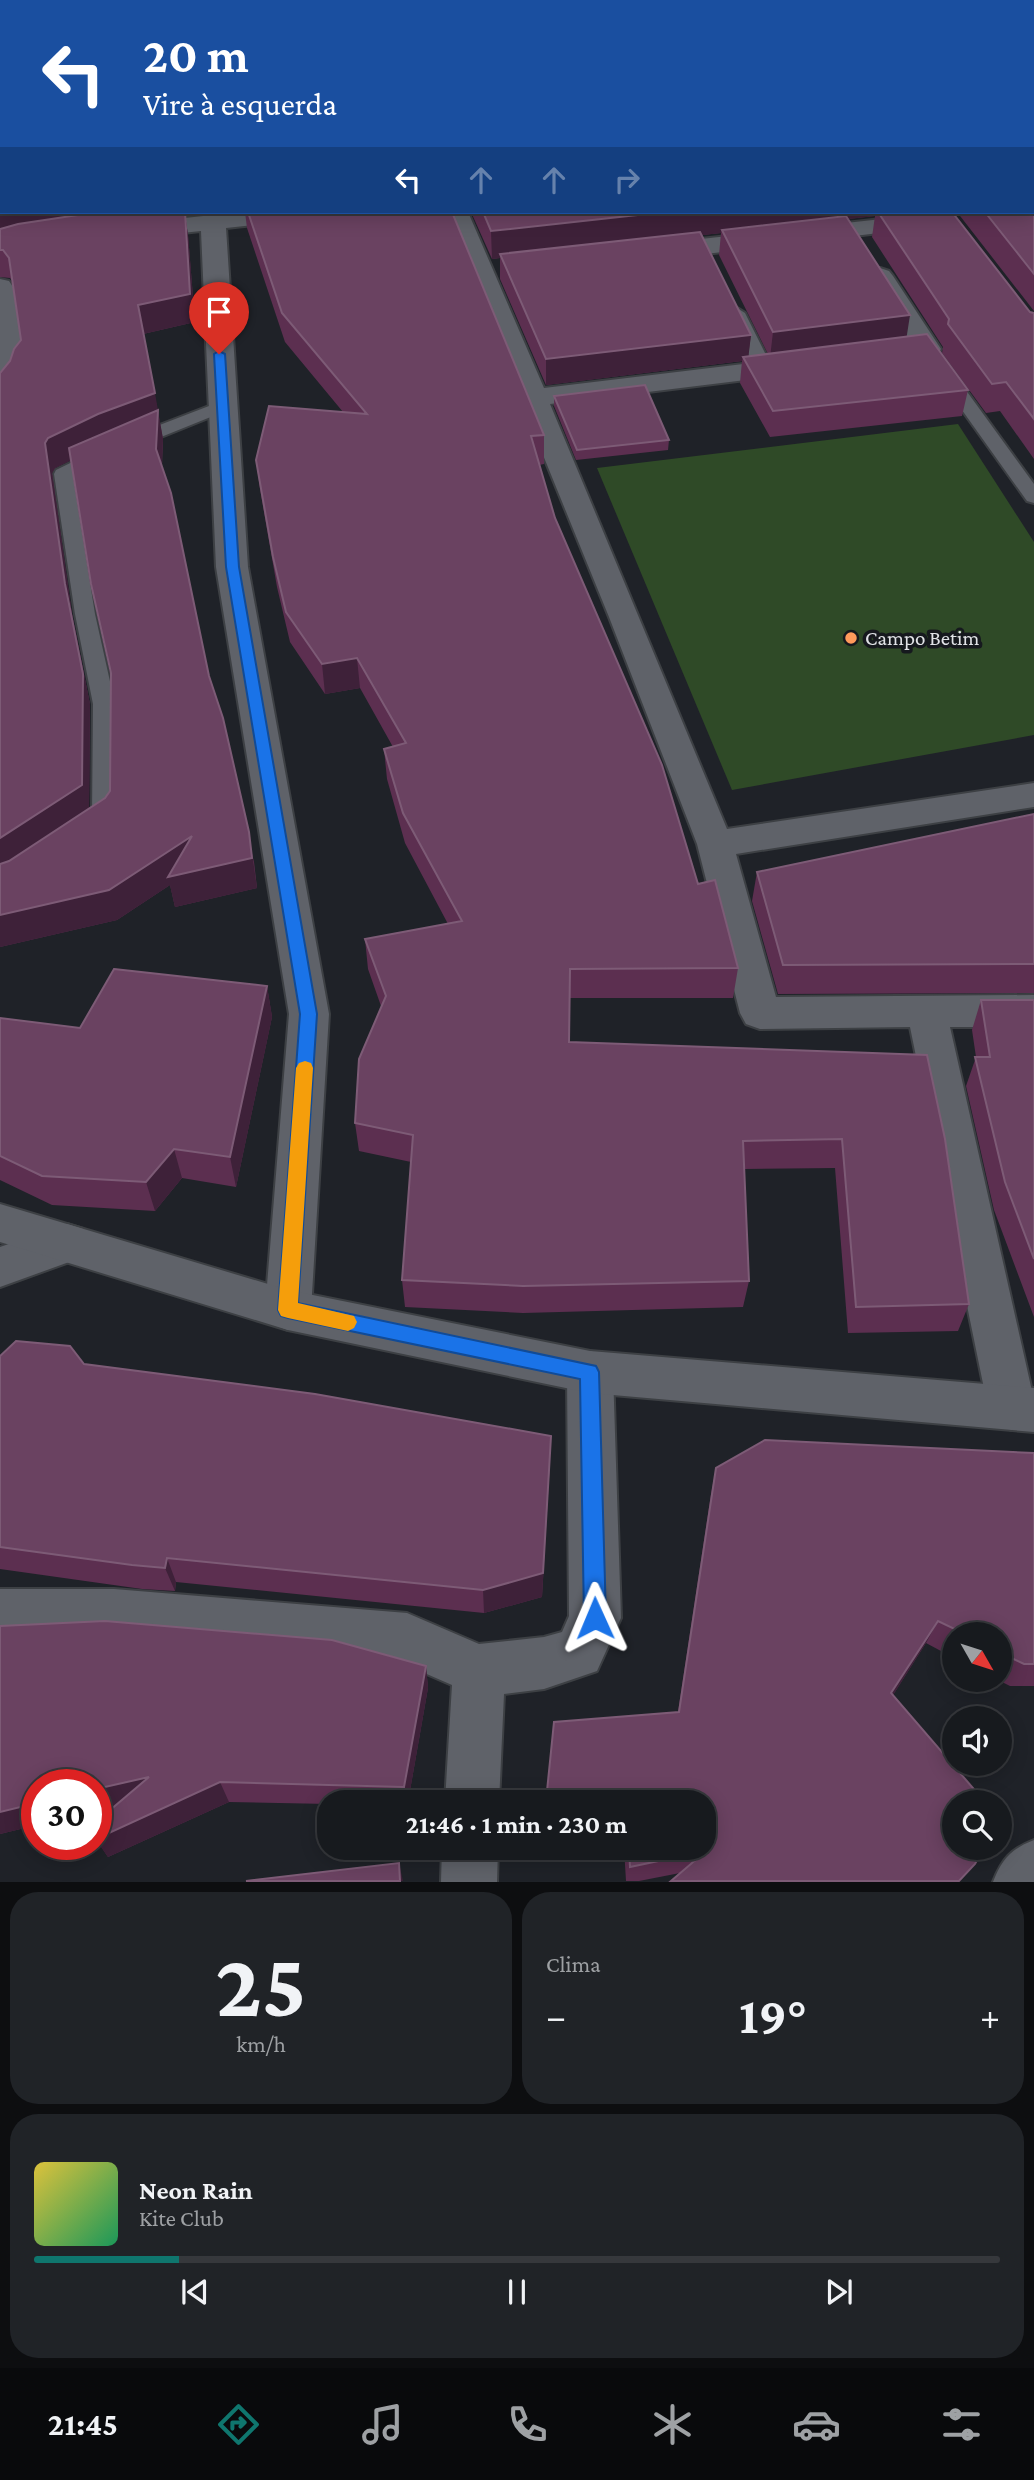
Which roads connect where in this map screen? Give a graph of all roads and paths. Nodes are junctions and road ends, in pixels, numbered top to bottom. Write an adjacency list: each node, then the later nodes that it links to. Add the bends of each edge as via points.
1 (289, 214): 5 (street)
2 (457, 214): 16 (street, via 496,270)
3 (127, 219): 5 (street, via 157,228); 6 (street)
4 (947, 220): 7 (street)
5 (213, 223): 17 (street)
6 (102, 230)
7 (851, 230): 8 (street, via 707,252); 11 (street)
8 (635, 254)
9 (0, 286): 15 (street)
10 (728, 295): 14 (lane)
11 (927, 349): 12 (street); 18 (lane)
12 (872, 356)
13 (818, 363): 14 (street)
14 (764, 369): 16 (street)
15 (9, 379)
16 (534, 398): 21 (street)
17 (222, 406): 20 (lane, via 63,474 104,704 103,820); 27 (street, via 232,567 309,1014)
18 (1034, 497)
19 (1034, 795): 21 (street)
20 (72, 841)
21 (715, 844): 22 (street, via 760,1013)
22 (926, 1010): 23 (street); 29 (street)
23 (1034, 1011)
24 (0, 1223): 25 (street)
25 (67, 1243): 26 (street); 27 (street)
26 (0, 1267)
27 (288, 1310): 28 (street)
28 (590, 1372): 29 (street); 31 (street, via 595,1618 579,1653 544,1663)
29 (1023, 1409)
30 (0, 1615): 31 (street, via 114,1615 407,1639)
31 (479, 1670): 32 (street)
32 (473, 1790)
33 (469, 1860): 35 (street)
34 (1034, 1868): 36 (street)
35 (468, 1881)
36 (1021, 1881)

